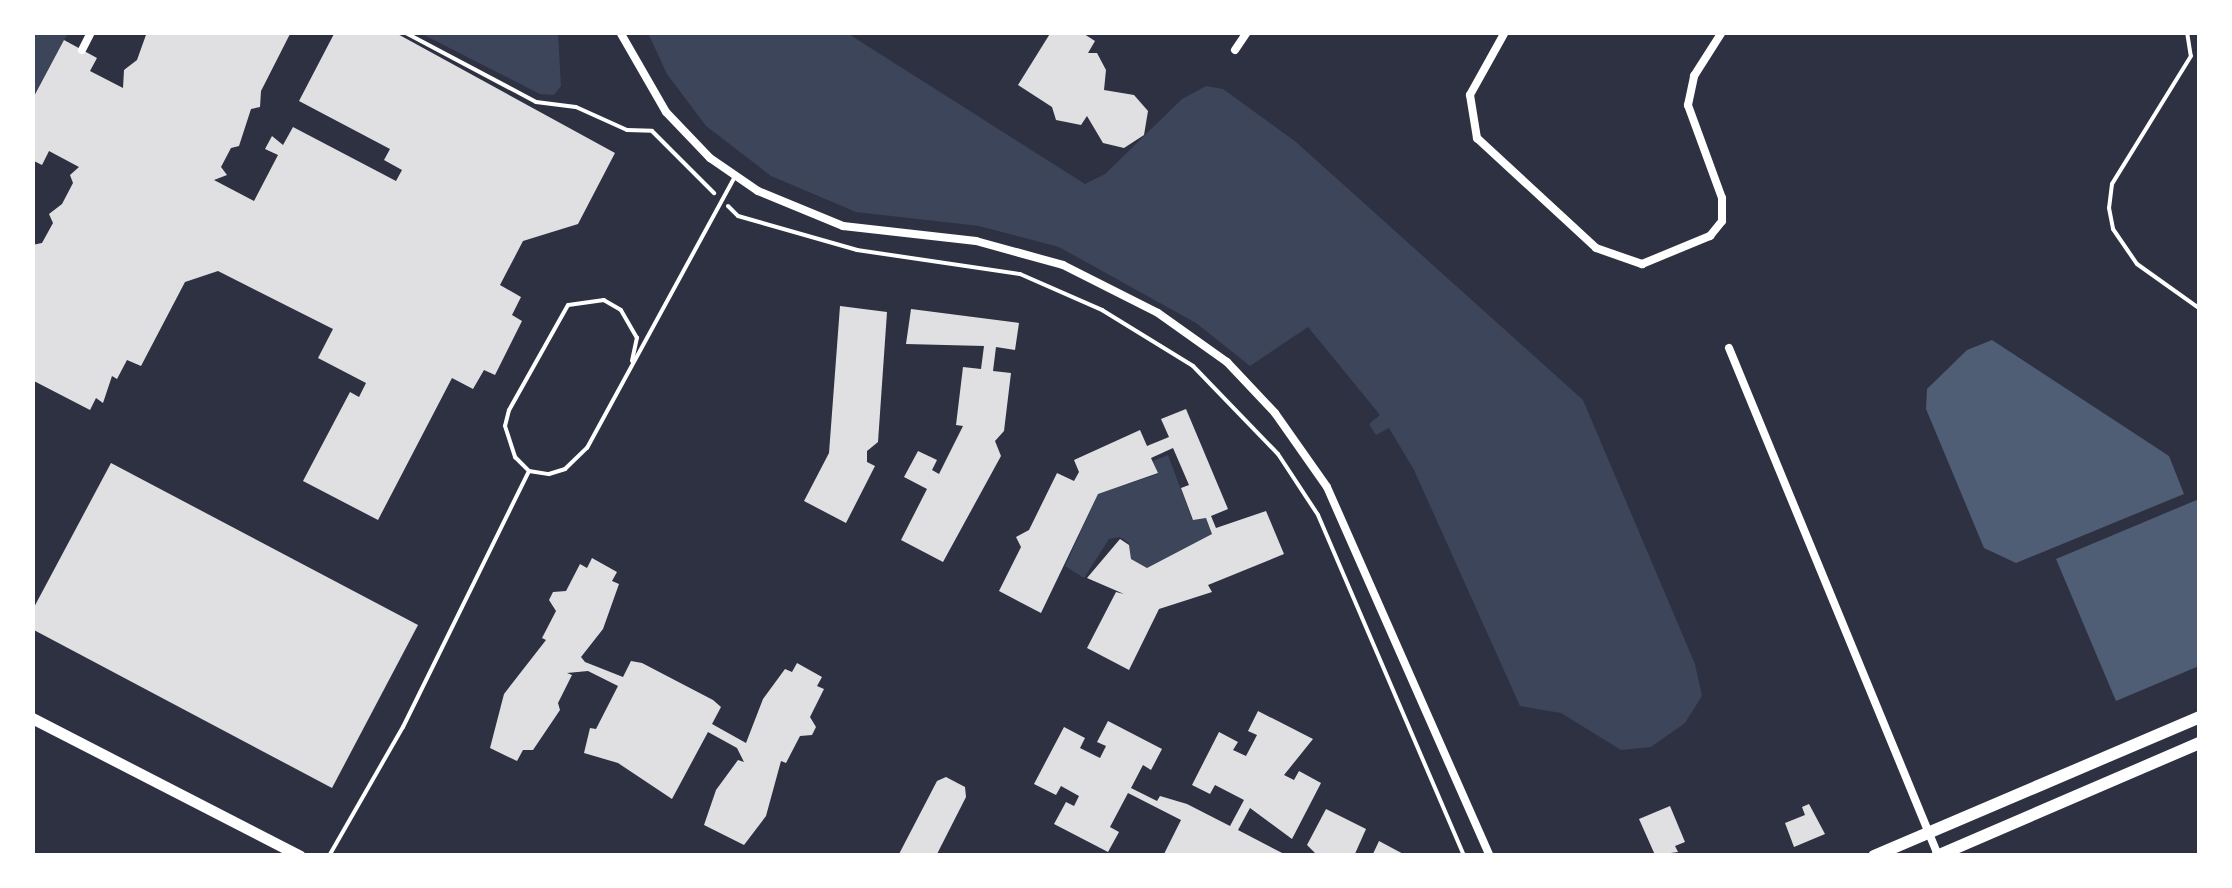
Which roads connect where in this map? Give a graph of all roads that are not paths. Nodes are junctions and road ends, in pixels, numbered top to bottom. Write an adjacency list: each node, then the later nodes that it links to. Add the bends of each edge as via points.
1 (91, 32): 6 (street)
2 (620, 32): 8 (street, via 666,112)
3 (1246, 32): 7 (street)
4 (1505, 32): 5 (street, via 1470,96 1472,130 1498,162 1596,248 1631,264 1692,244 1722,221 1722,198 1688,105 1694,76)
5 (1722, 32)
6 (82, 50)
7 (1236, 50)
8 (734, 176): 10 (lane); 19 (street, via 843,226 976,241 1063,265 1158,313 1227,362 1275,413 1327,487)
9 (1729, 348): 15 (street)
10 (632, 361): 11 (lane, via 577,460 549,474); 11 (lane, via 637,338 621,310 604,300 568,306 504,426 507,443)
11 (529, 471): 18 (lane, via 392,747)
12 (2200, 717): 15 (main road)
13 (32, 718): 17 (main road)
14 (2200, 743): 16 (main road)
15 (1929, 832): 16 (street); 20 (main road)
16 (1937, 855)
17 (300, 856)
18 (329, 856)
19 (1490, 856)
20 (1874, 856)

